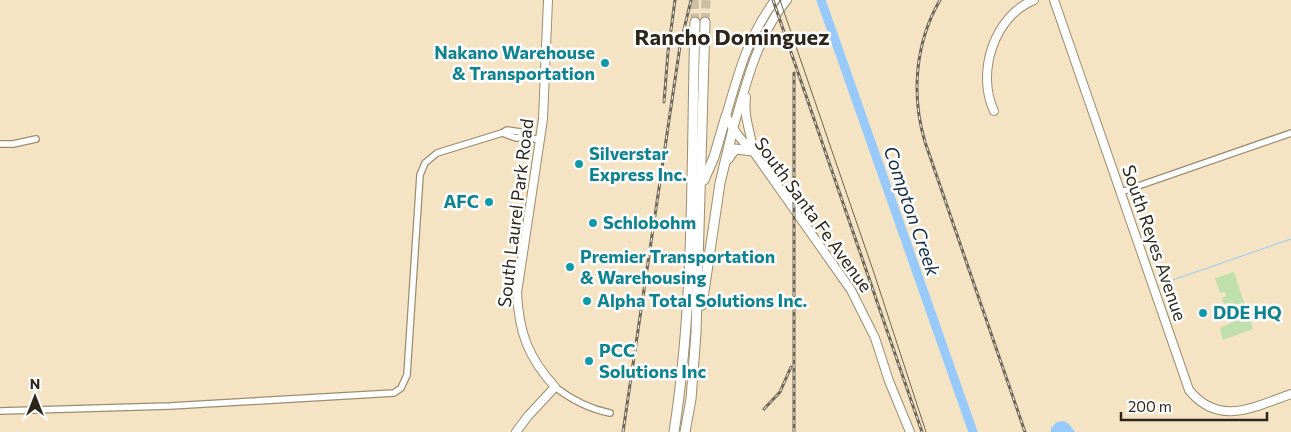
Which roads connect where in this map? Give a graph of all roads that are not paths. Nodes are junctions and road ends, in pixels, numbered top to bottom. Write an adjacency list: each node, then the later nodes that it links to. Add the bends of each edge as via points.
1 (548, 0): 16 (street, South Laurel Park Road)
2 (775, 0): 8 (street)
3 (788, 0): 9 (street, South Santa Fe Avenue, via 780,8)
4 (1034, 0): 11 (street, via 1014,11 994,43 986,82)
5 (1054, 0): 21 (street, South Reyes Avenue)
6 (695, 22): 22 (main road)
7 (705, 22): 20 (main road)
8 (752, 37): 9 (street); 12 (street)
9 (763, 41): 10 (street, South Santa Fe Avenue)
10 (748, 79): 13 (street, South Santa Fe Avenue); 18 (street, via 745,112)
11 (994, 111)
12 (726, 116): 13 (street, South Santa Fe Avenue); 20 (main road)
13 (732, 129): 18 (street, South Santa Fe Avenue); 19 (main road)
14 (1291, 133): 21 (street)
15 (36, 139): 17 (street)
16 (540, 140): 24 (street, South Laurel Park Road, via 518,292 518,316 533,360); 26 (street, via 502,133 437,153 425,164 420,175 407,375 401,388 394,393 170,406)
17 (0, 144)
18 (753, 151): 19 (main road, via 738,148 732,151); 31 (street, South Santa Fe Avenue, via 851,290 875,338)
19 (720, 183): 23 (main road)
20 (702, 185): 22 (main road); 23 (main road)
21 (1121, 192): 25 (street, South Reyes Avenue, via 1186,383 1194,395 1212,409 1233,412)
22 (690, 204): 29 (main road, via 686,330)
23 (696, 333): 30 (main road)
24 (555, 387): 27 (street, South Laurel Park Road, via 573,400); 28 (street)
25 (1291, 394)
26 (0, 411)
27 (610, 413)
28 (516, 432)
29 (674, 432)
30 (685, 432)
31 (910, 432)

